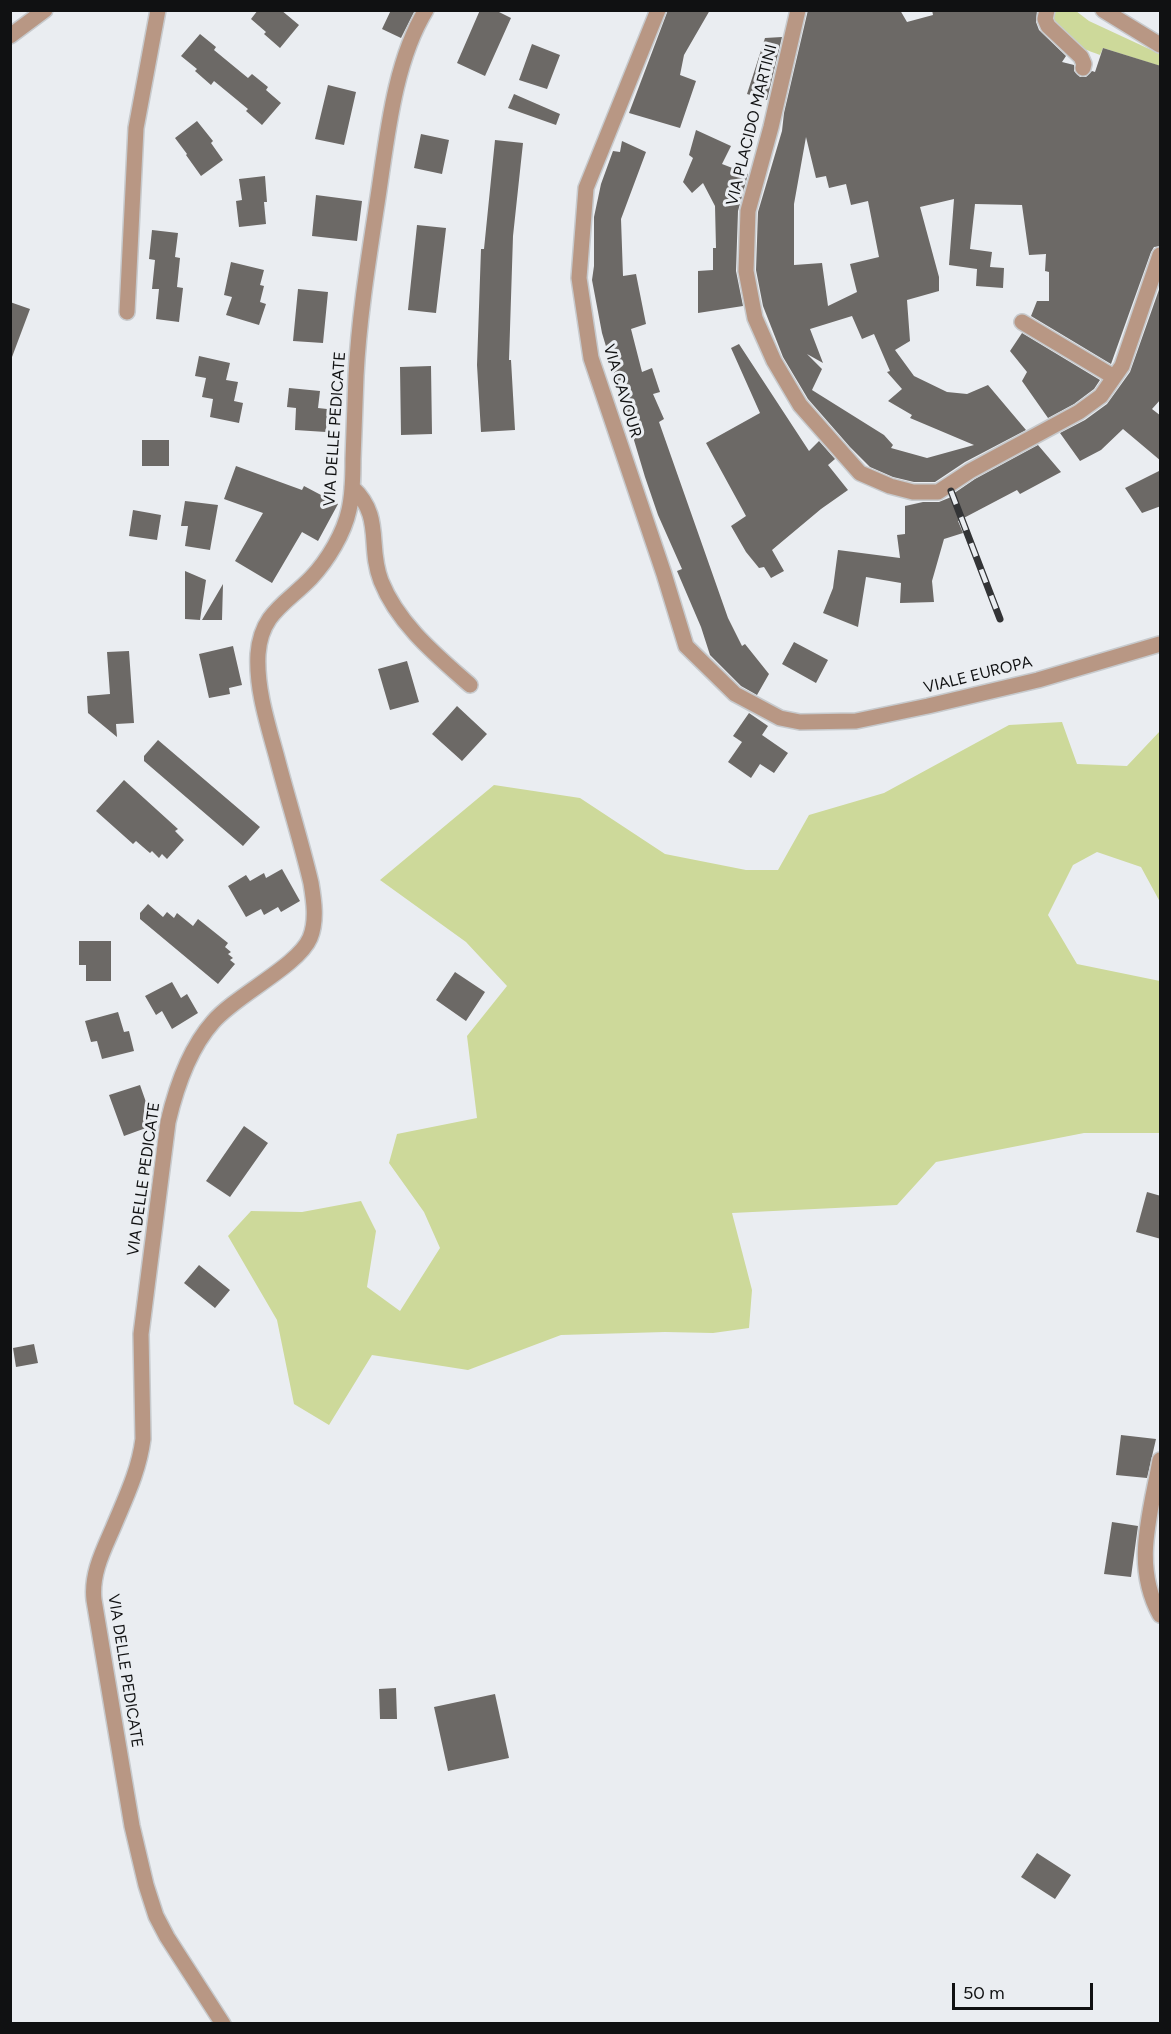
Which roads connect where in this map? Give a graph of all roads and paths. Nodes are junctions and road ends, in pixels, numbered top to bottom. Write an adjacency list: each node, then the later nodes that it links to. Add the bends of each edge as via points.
1 (45, 10): 8 (street)
2 (158, 10): 12 (street, via 136,128)
3 (426, 10): 15 (street, VIA DELLE PEDICATE, via 407,52 389,126 364,285)
4 (658, 10): 18 (street, VIA CAVOUR, via 586,188 579,278 591,358 686,646 735,694 771,714)
5 (798, 10): 14 (street, VIA PLACIDO MARTINI, via 748,211 746,271 755,318 800,405 860,473 913,492 938,492 1071,418 1101,396)
6 (1047, 10): 10 (street, via 1048,26 1082,57)
7 (1103, 10): 9 (street)
8 (10, 36)
9 (1161, 45)
10 (1083, 68)
11 (1161, 255): 14 (street, VIA PLACIDO MARTINI, via 1122,366)
12 (127, 312)
13 (1022, 322): 14 (street)
14 (1114, 378)
15 (352, 487): 17 (street, via 370,512 377,569 393,605 425,645); 21 (street, VIA DELLE PEDICATE, via 348,516 330,552 314,574 270,617 261,633 258,656 265,714 311,883 311,935 296,957 214,1020 197,1046 176,1094 168,1122 141,1334 141,1456 100,1557 93,1588 132,1826 146,1885 167,1937)
16 (1161, 644): 18 (street, VIALE EUROPA, via 1038,680 928,706 856,721)
17 (470, 685)
18 (800, 722)
19 (1161, 1460): 20 (street, via 1144,1561 1151,1595)
20 (1161, 1615)
21 (223, 2024)

